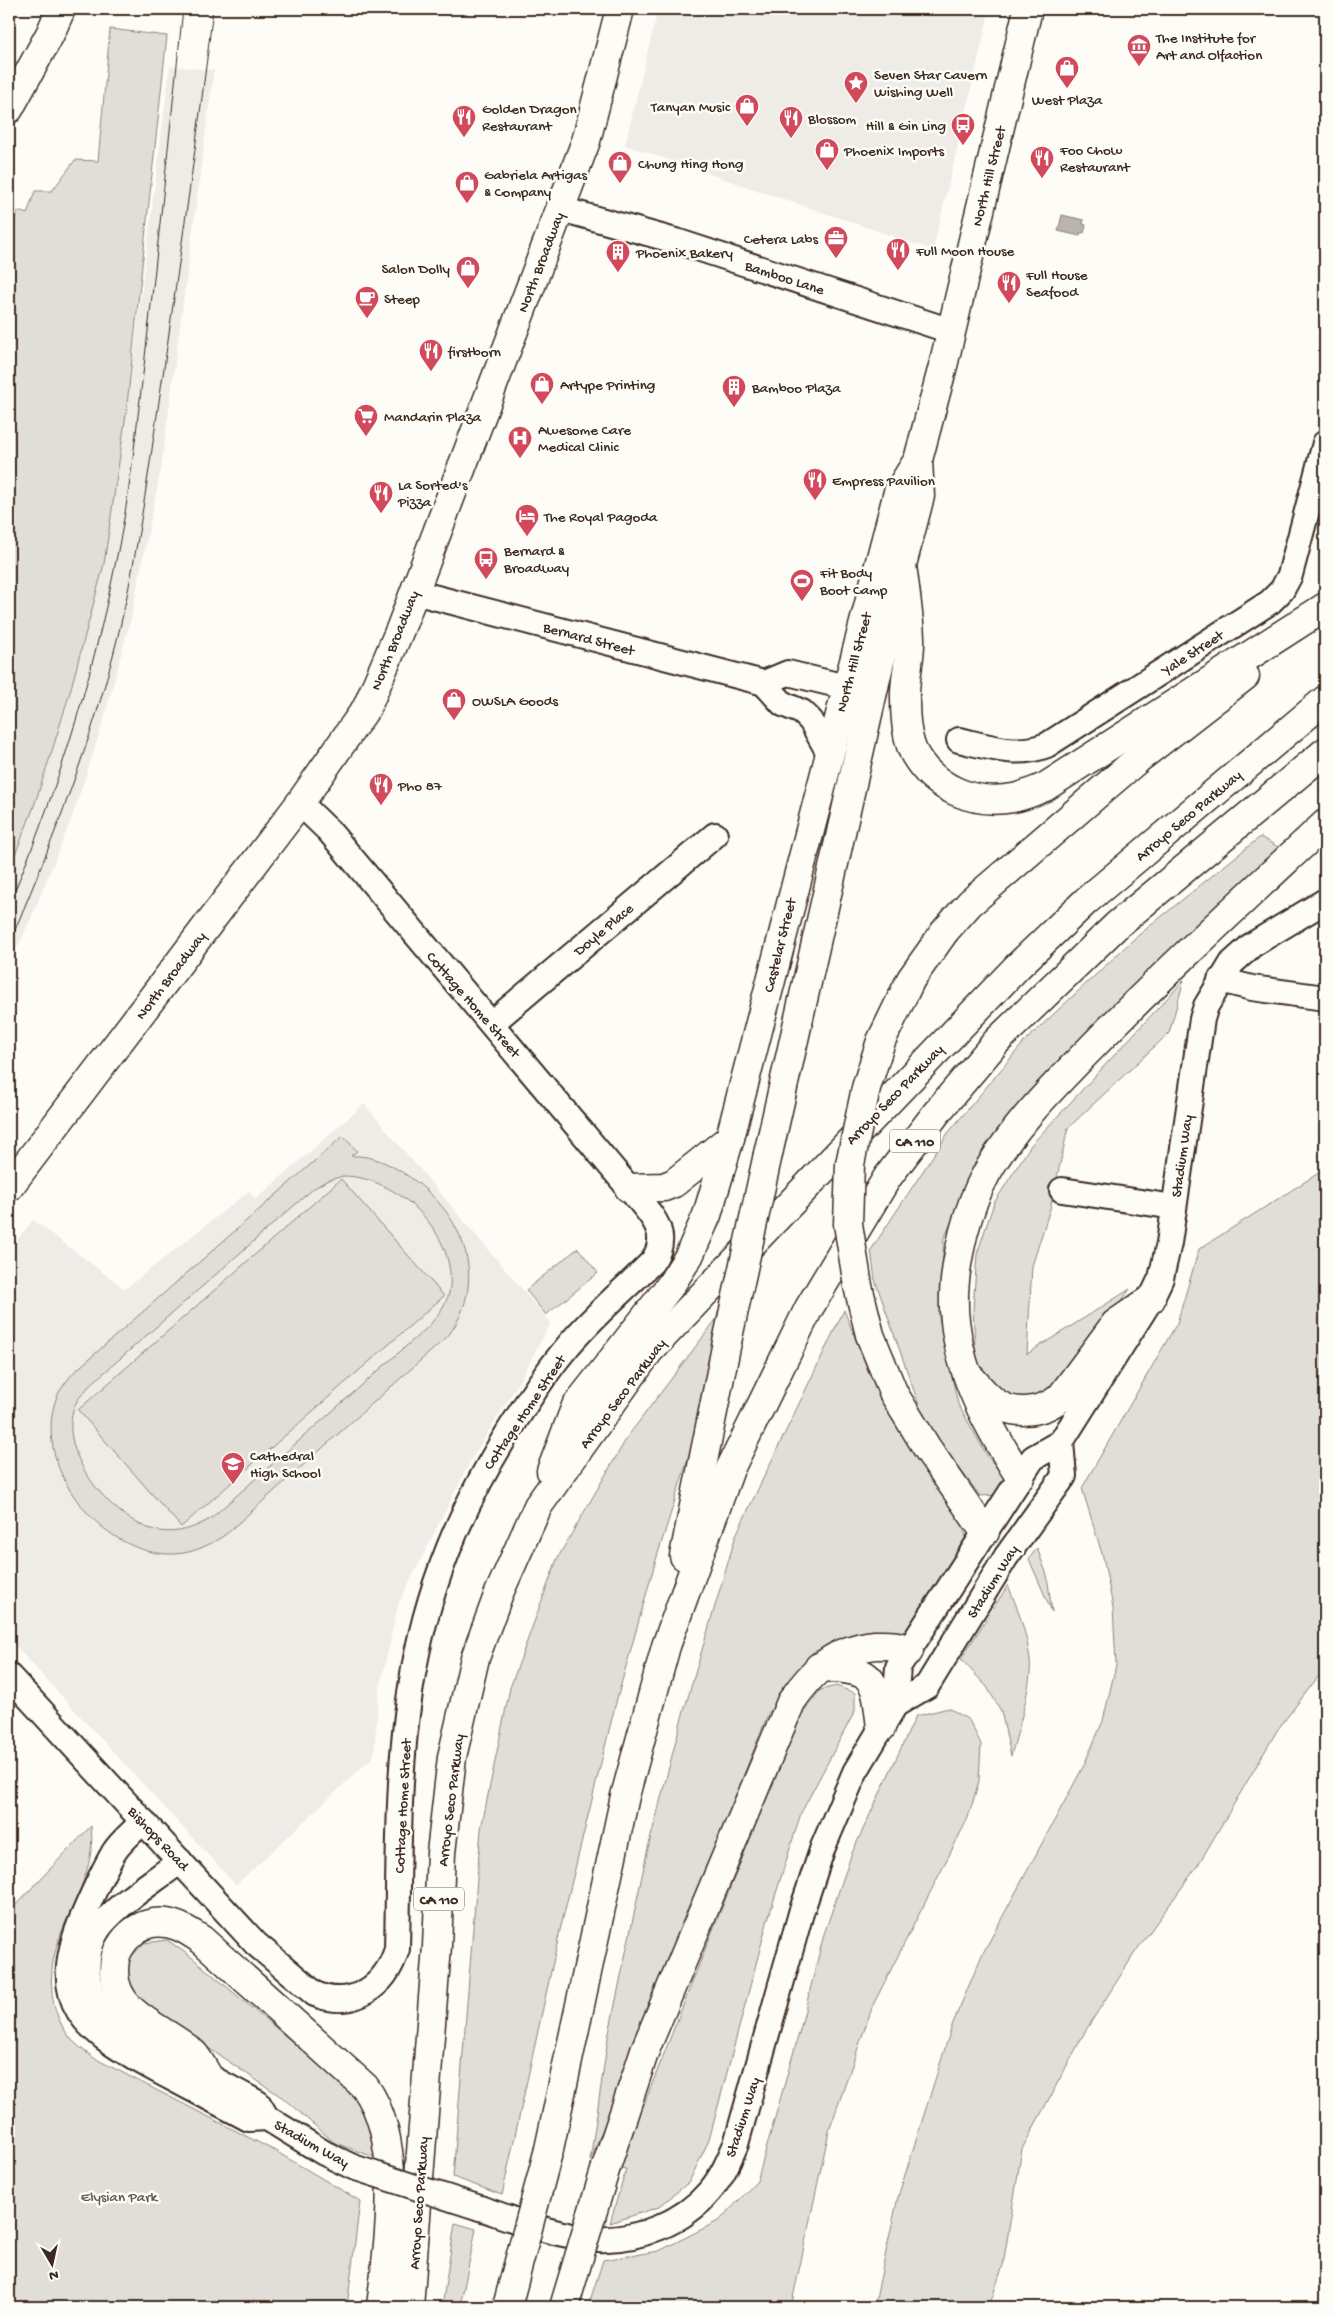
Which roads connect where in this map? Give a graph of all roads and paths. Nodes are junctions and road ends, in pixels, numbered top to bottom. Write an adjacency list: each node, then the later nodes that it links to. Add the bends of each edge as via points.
1 (61, 9): 4 (main road)
2 (620, 9): 5 (main road, North Broadway, via 586,141)
3 (1028, 9): 6 (main road, North Hill Street)
4 (9, 109)
5 (561, 209): 6 (street, Bamboo Lane, via 680,242); 10 (main road, North Broadway)
6 (951, 331): 8 (main road, North Hill Street)
7 (1325, 443): 15 (street, Yale Street, via 1290,576 1270,602 1047,745 1012,752)
8 (918, 460): 9 (main road, North Hill Street, via 920,496); 13 (main road, North Hill Street, via 898,492)
9 (902, 565): 11 (main road, via 910,639 904,697 914,754 928,773 946,788 966,796 995,800 1015,798 1045,787); 36 (main road, North Hill Street, bridge, via 768,1154)
10 (414, 592): 12 (street, Bernard Street); 18 (main road, North Broadway, via 367,707)
11 (1325, 608): 35 (main road, bridge, via 1264,661 1138,758 970,903 945,931 911,979 881,1041 866,1088 850,1164 848,1224 858,1286 870,1335 894,1394)
12 (764, 683): 13 (street, via 788,673); 17 (street, via 783,704 802,712 811,721)
13 (846, 687): 17 (main road, North Hill Street)
14 (1325, 700): 34 (main road, Arroyo Seco Parkway / CA 110, via 1086,900 1018,966 649,1351)
15 (959, 740)
16 (1325, 752): 36 (main road, CA 110, via 1117,926 997,1041 886,1178 809,1308 765,1394 730,1470)
17 (829, 753): 25 (main road, Castelar Street)
18 (300, 803): 24 (street, Cottage Home Street, via 329,831); 26 (main road, North Broadway)
19 (1325, 824): 31 (main road, via 1148,989 1068,1071 1004,1147 977,1193 966,1225 955,1280 954,1320)
20 (715, 835): 24 (street, Doyle Place)
21 (1325, 901): 22 (street, Stadium Way, via 1252,945 1232,963)
22 (1220, 980): 23 (street); 29 (street, Stadium Way, via 1202,1019)
23 (1325, 998)
24 (492, 1023): 27 (street, Cottage Home Street)
25 (730, 1138): 27 (main road, via 674,1183 664,1187); 34 (main road, Castelar Street, via 707,1215 689,1256 670,1286 576,1406)
26 (9, 1187)
27 (629, 1188): 44 (street, Cottage Home Street, via 657,1224 661,1242 659,1253 568,1346 520,1413 478,1481 456,1528 426,1612 410,1695 405,1742 397,1949 393,1963 378,1983 358,1996 333,1998)
28 (1062, 1190): 29 (street)
29 (1174, 1207): 30 (street, Stadium Way, via 1161,1278)
30 (1151, 1299): 31 (main road, via 1115,1324 1060,1398 1050,1406 1023,1411 1001,1406 991,1400); 32 (street, Stadium Way)
31 (966, 1372): 33 (main road, via 980,1410)
32 (1061, 1442): 33 (street, Stadium Way, via 1033,1458); 40 (street, Stadium Way, via 1064,1476 1006,1557 927,1686)
33 (1020, 1477): 35 (street, Stadium Way)
34 (538, 1506): 49 (main road, Arroyo Seco Parkway / CA 110, via 498,1593 475,1658 452,1757 441,1853 437,1946)
35 (985, 1532): 37 (street, Stadium Way)
36 (666, 1646): 47 (main road, CA 110, bridge, via 625,1796 549,2149)
37 (909, 1651): 38 (main road, via 900,1646 863,1646 836,1655); 40 (street, Stadium Way, via 898,1667)
38 (819, 1667): 41 (main road, via 851,1669 873,1682 877,1690); 50 (main road, bridge, via 791,1702 645,2050)
39 (11, 1682): 42 (street, Bishops Road)
40 (895, 1705): 41 (street, Stadium Way)
41 (881, 1728): 46 (street, Stadium Way, bridge, via 855,1772 823,1847 801,1913 736,2144 710,2191 682,2214 645,2233 600,2239 551,2231 353,2167)
42 (143, 1821): 43 (street, Bishops Road); 46 (street, Stadium Way, via 115,1850 75,1935 69,1965 72,1996 78,2010 96,2032 121,2051 249,2119)
43 (180, 1861): 44 (street, Bishops Road, via 256,1944); 45 (street, Stadium Way, via 104,1923 91,1945 89,1980 98,2007 122,2031)
44 (315, 1994)
45 (208, 2076): 46 (street, Stadium Way, via 258,2103); 48 (main road, via 194,2054 131,2010 118,1992 114,1973 117,1950 142,1926 171,1923 202,1940 365,2087 374,2099 384,2123 390,2153 390,2199)
46 (267, 2118)
47 (508, 2305)
48 (381, 2307)
49 (409, 2307)
50 (564, 2307)

